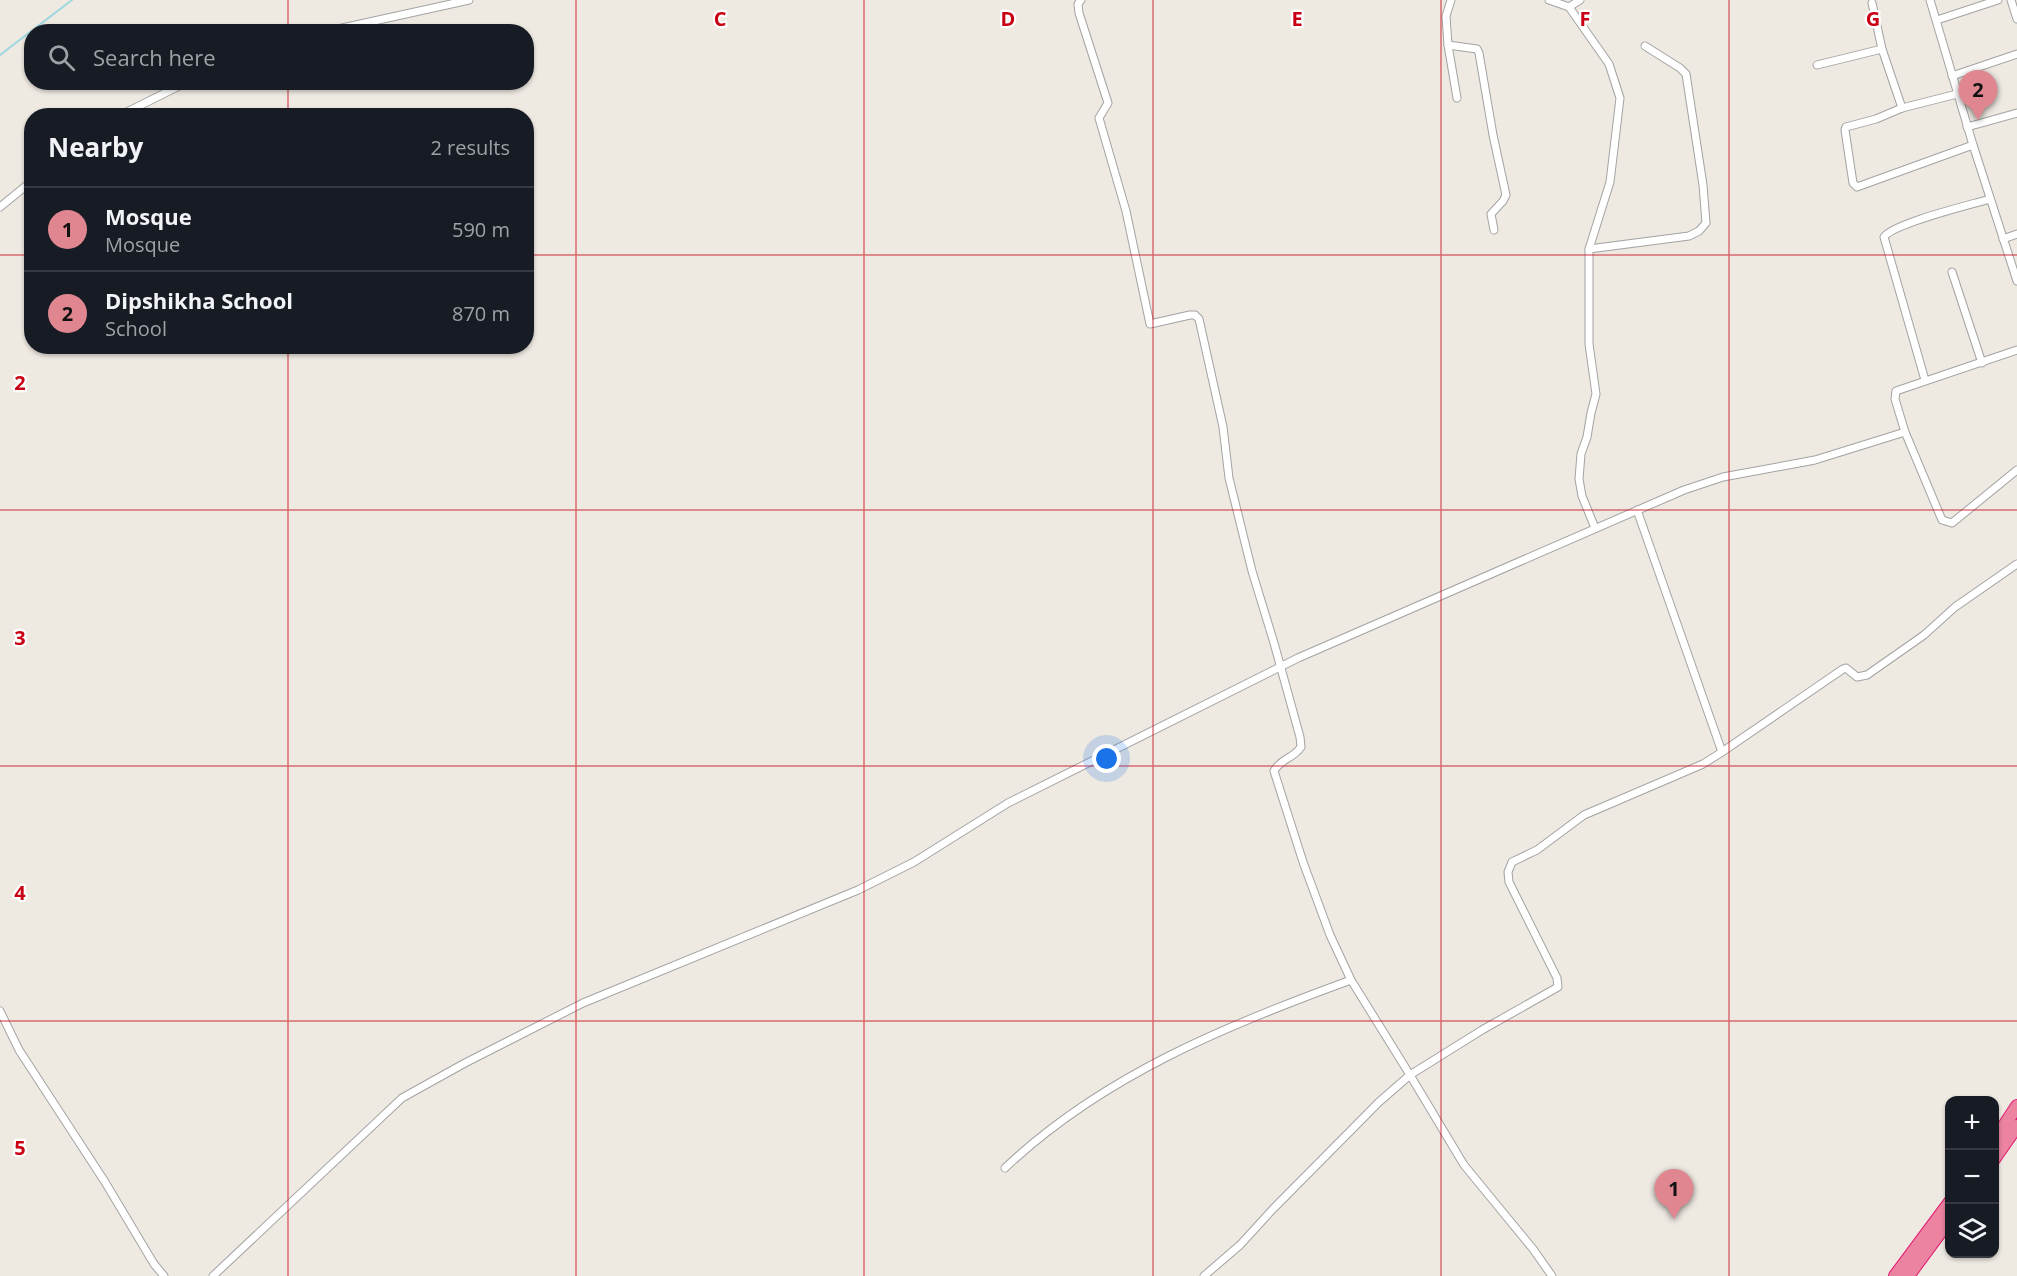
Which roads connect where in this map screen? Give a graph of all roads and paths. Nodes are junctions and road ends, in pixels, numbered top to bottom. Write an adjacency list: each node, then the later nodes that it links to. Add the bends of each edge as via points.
1 (469, 0): 13 (street)
2 (1081, 0): 45 (street, via 1078,13 1108,103 1099,118 1126,211 1148,318 1152,325 1191,315 1199,319 1229,478)
3 (1451, 0): 14 (street, via 1446,16)
4 (1549, 0): 10 (street)
5 (1580, 0): 10 (street)
6 (1930, 0): 12 (street)
7 (1998, 0): 12 (street)
8 (2011, 0): 11 (street)
9 (1872, 3): 16 (street)
10 (1569, 7): 34 (street, via 1609,64 1620,98 1610,182)
11 (2017, 19)
12 (1937, 20): 19 (street)
13 (360, 24)
14 (1448, 45): 22 (street); 31 (street, via 1477,49 1479,53 1506,195 1491,214)
15 (1645, 46): 34 (street, via 1686,74 1706,223 1689,236)
16 (1882, 49): 18 (street); 24 (street)
17 (2017, 54): 19 (street)
18 (1817, 65)
19 (1952, 76): 21 (street)
20 (171, 90): 23 (street)
21 (1957, 93): 24 (street); 26 (street)
22 (1456, 98)
23 (135, 108)
24 (1902, 108): 27 (street, via 1846,128 1853,183 1857,187)
25 (2017, 113): 26 (street)
26 (1967, 127): 27 (street)
27 (1973, 145): 29 (street)
28 (24, 188): 30 (street)
29 (1990, 199): 33 (street); 39 (street, via 1901,226 1884,237)
30 (0, 207)
31 (1494, 230)
32 (2017, 234): 33 (street)
33 (2003, 238): 36 (street)
34 (1589, 249): 43 (street, via 1589,344 1596,394 1579,479)
35 (1952, 272): 38 (street)
36 (2017, 281)
37 (2017, 350): 38 (street)
38 (1982, 363): 39 (street)
39 (1925, 380): 40 (street, via 1894,394)
40 (1905, 432): 41 (street, via 1942,520 1947,523 1952,523); 42 (street, via 1815,460 1723,477)
41 (2017, 470)
42 (1637, 510): 43 (street); 46 (street)
43 (1594, 528): 45 (street)
44 (2017, 564): 46 (street, via 1867,675 1857,677 1843,669)
45 (1281, 667): 47 (street, via 1301,747 1279,762 1274,771 1303,862); 59 (street, via 1008,803 914,862 858,890 583,1003 402,1098)
46 (1722, 752): 49 (street, via 1703,764 1584,815 1537,850 1512,862 1509,882 1558,987)
47 (1351, 981): 49 (street); 54 (street, via 1216,1032 1151,1065 1072,1112)
48 (0, 1011): 58 (street, via 19,1050)
49 (1410, 1075): 60 (street); 61 (street, via 1464,1165)
50 (2017, 1106): 52 (highway)
51 (2017, 1126): 53 (highway)
52 (1999, 1141)
53 (1999, 1142)
54 (1005, 1168)
55 (1949, 1204): 57 (highway)
56 (1945, 1225): 57 (highway)
57 (1903, 1274)
58 (164, 1276)
59 (213, 1276)
60 (1204, 1276)
61 (1552, 1276)

